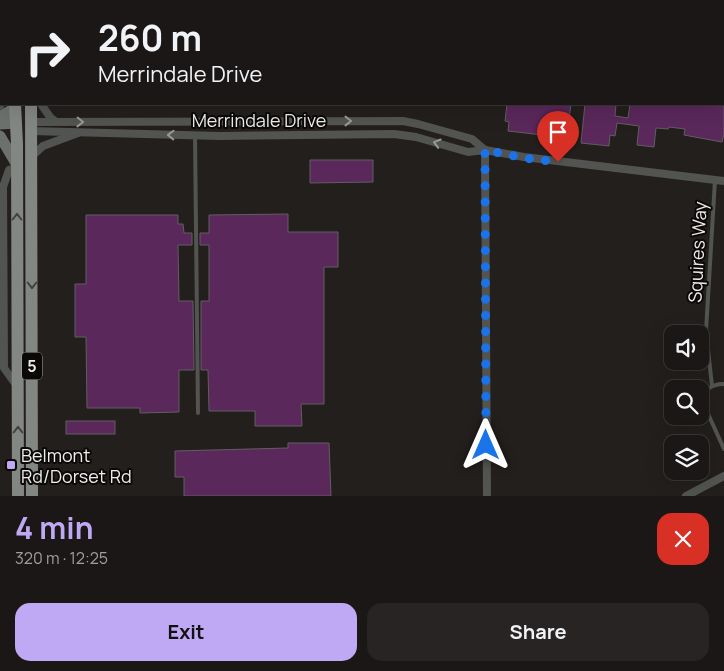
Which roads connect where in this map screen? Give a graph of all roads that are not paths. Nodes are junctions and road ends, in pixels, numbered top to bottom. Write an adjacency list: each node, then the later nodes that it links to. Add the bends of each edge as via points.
1 (31, 105): 9 (main road, 5)
2 (42, 105): 5 (street)
3 (15, 106): 4 (main road); 10 (main road, 5)
4 (0, 116)
5 (55, 121): 7 (street, Merrindale Drive, one-way to 7); 9 (street, Merrindale Drive)
6 (279, 121): 7 (street, Merrindale Drive); 13 (street); 16 (street, Merrindale Drive, one-way to 16, via 403,121 472,139)
7 (194, 122): 15 (street)
8 (0, 124): 10 (main road)
9 (31, 127): 10 (main road); 11 (street, Merrindale Drive); 17 (main road, 5)
10 (16, 128): 12 (main road); 18 (main road, 5)
11 (82, 131): 15 (street, Merrindale Drive, one-way to 11); 17 (street, via 43,146)
12 (0, 132)
13 (279, 135): 15 (street, Merrindale Drive); 16 (street, Merrindale Drive, one-way to 13, via 468,152 394,134)
14 (0, 136): 18 (main road)
15 (194, 136): 25 (lane)
16 (485, 150): 19 (street, Merrindale Drive, via 524,158); 30 (street)
17 (32, 156): 24 (main road, 5, one-way to 24)
18 (17, 167): 23 (main road, 5, one-way to 18)
19 (715, 180): 20 (street, Merrindale Drive); 22 (lane, Squires Way, via 706,331)
20 (724, 182)
21 (724, 384): 22 (lane)
22 (712, 386): 26 (lane, via 704,394 704,405)
23 (18, 403): 24 (main road); 28 (main road, 5, one-way to 23)
24 (32, 403): 29 (main road, 5)
25 (198, 413)
26 (724, 449)
27 (724, 476): 31 (street)
28 (18, 496)
29 (32, 496)
30 (487, 496)
31 (686, 496)

